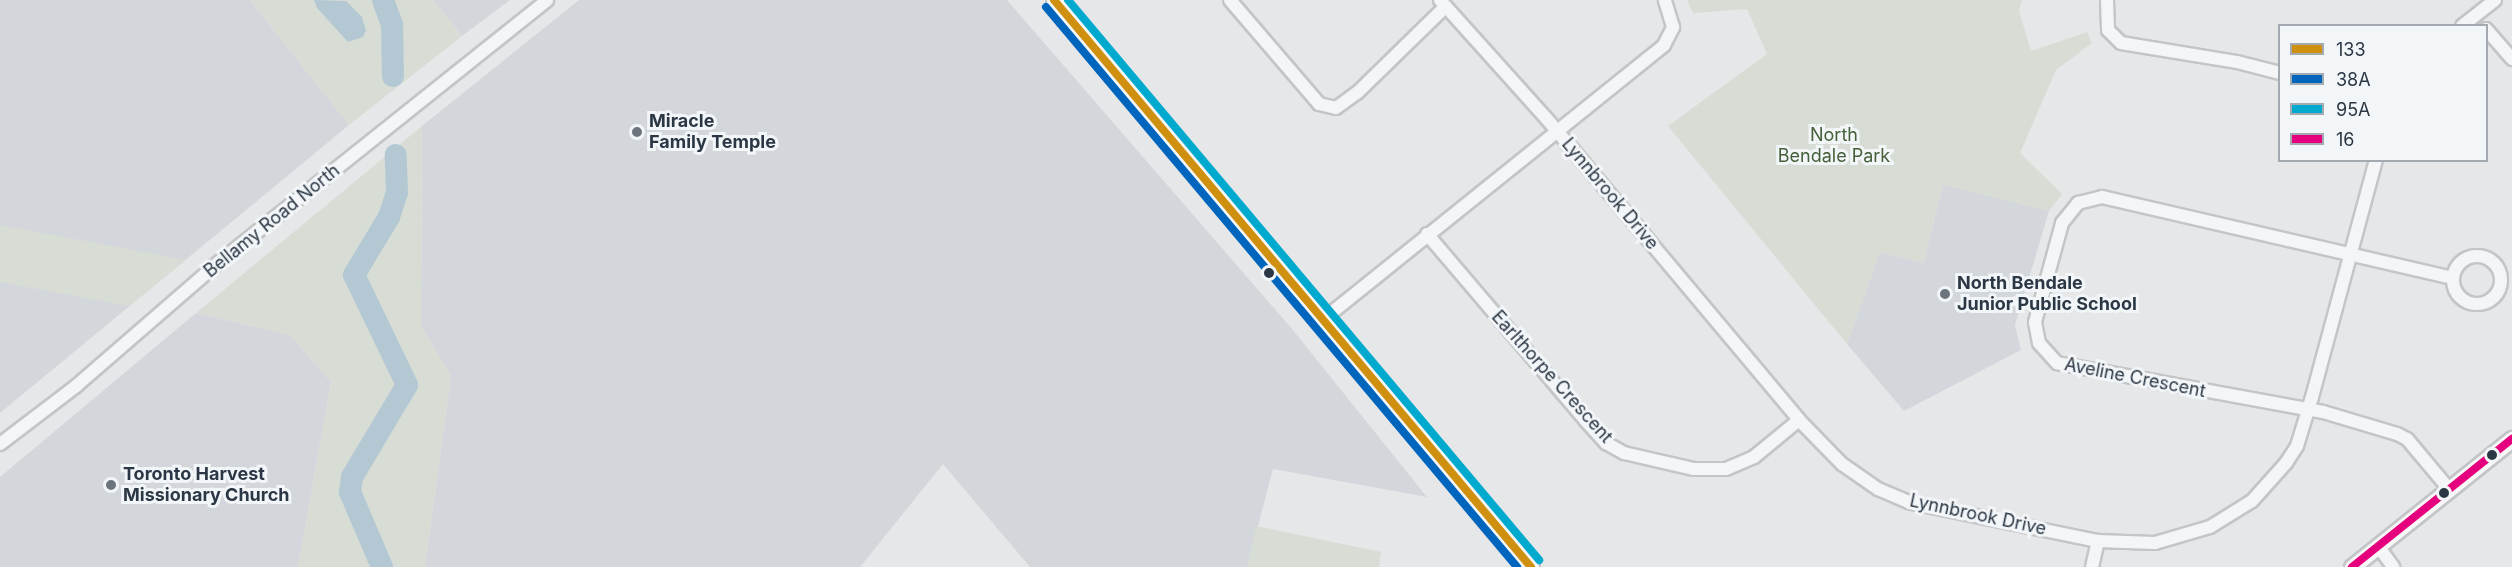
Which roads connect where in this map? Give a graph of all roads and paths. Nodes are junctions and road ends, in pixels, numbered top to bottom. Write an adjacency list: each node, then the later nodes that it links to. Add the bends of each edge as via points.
1 (547, 0): 23 (street, Bellamy Road North)
2 (1054, 0): 19 (main road)
3 (1230, 0): 7 (street, via 1319,104 1336,108 1357,93)
4 (1665, 0): 14 (street, via 1673,27 1670,38)
5 (2107, 0): 13 (street, via 2108,30 2121,43)
6 (2495, 0): 8 (street)
7 (1443, 3): 14 (street, Lynnbrook Drive)
8 (2475, 14): 9 (street); 10 (street)
9 (2464, 24)
10 (2483, 24)
11 (2488, 31): 12 (street)
12 (2512, 59)
13 (2278, 72)
14 (1556, 130): 16 (street); 21 (street, Lynnbrook Drive)
15 (2375, 162): 17 (street, Lynnbrook Drive)
16 (1427, 234): 19 (street); 21 (street, Earlthorpe Crescent, via 1586,421 1606,442 1624,453 1694,470 1726,469 1754,457)
17 (2350, 255): 18 (street, Aveline Crescent); 20 (street, Lynnbrook Drive); 20 (street, Aveline Crescent, via 2102,197 2089,199 2078,203 2062,223 2034,322 2039,343 2057,363)
18 (2453, 278): 18 (street, via 2462,299 2477,305 2492,300 2501,279 2495,264 2481,256 2466,259)
19 (1325, 318): 27 (main road)
20 (2308, 410): 24 (street, Aveline Crescent, via 2407,439); 25 (street, Lynnbrook Drive, via 2297,446 2286,463 2252,501 2234,513 2201,530 2155,543)
21 (1799, 420): 25 (street, Lynnbrook Drive, via 1854,475 1908,502)
22 (2512, 439): 24 (main road)
23 (0, 444)
24 (2449, 489): 26 (main road)
25 (2097, 542): 28 (street)
26 (2378, 546): 29 (main road); 30 (street)
27 (1531, 567)
28 (2092, 567)
29 (2352, 567)
30 (2393, 567)

